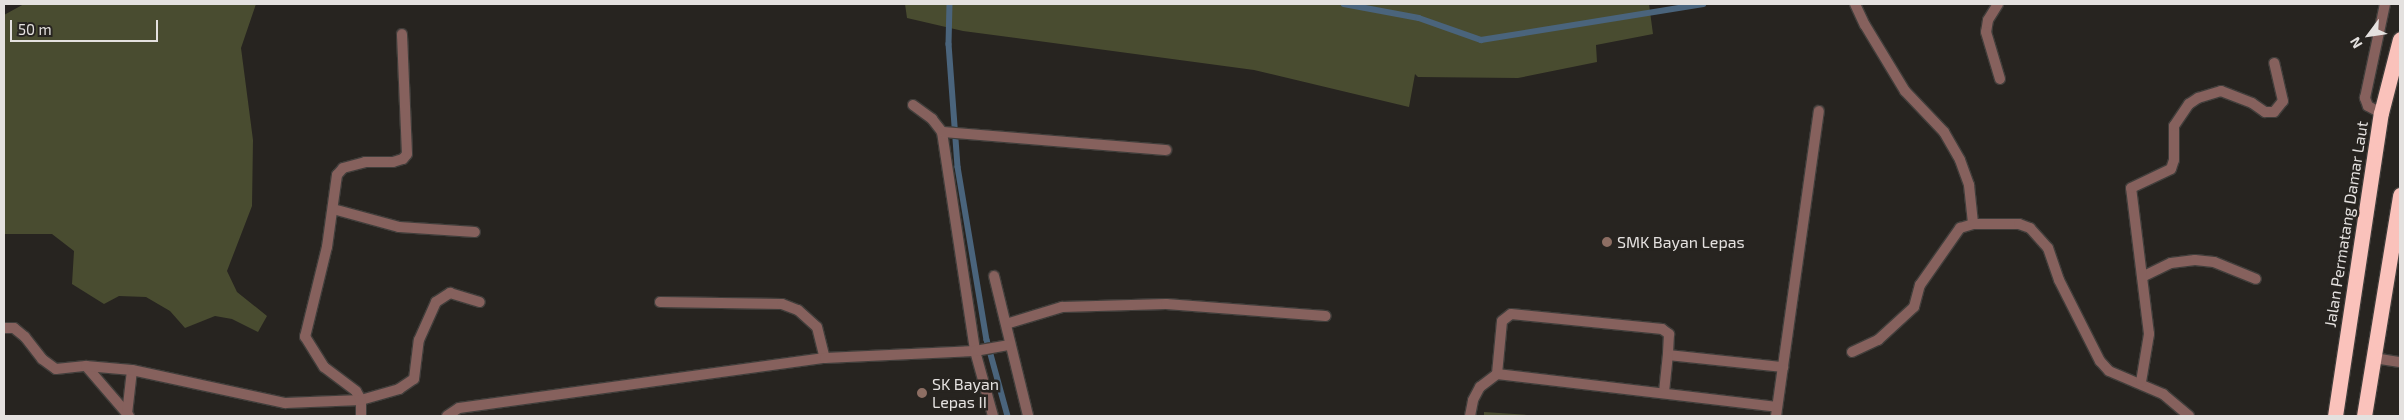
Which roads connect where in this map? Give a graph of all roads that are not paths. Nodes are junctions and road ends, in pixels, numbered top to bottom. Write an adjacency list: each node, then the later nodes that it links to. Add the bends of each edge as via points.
1 (1855, 4): 15 (street, via 1906,91 1944,132 1960,160 1969,185)
2 (1998, 4): 7 (street, via 1988,20 1986,32)
3 (2385, 4): 10 (street, via 2365,98 2368,106)
4 (402, 34): 14 (street, via 407,154 403,160 365,162 343,168 337,176)
5 (2400, 39): 10 (highway, Jalan Permatang Damar Laut)
6 (2274, 63): 19 (street, via 2283,101 2274,112 2264,112 2252,103 2221,91 2198,98 2189,104 2174,126 2171,169 2131,188)
7 (2000, 80)
8 (913, 105): 11 (street, via 932,119)
9 (1819, 111): 34 (street)
10 (2381, 114): 48 (highway, Jalan Permatang Damar Laut)
11 (942, 132): 12 (street); 27 (street)
12 (1166, 150)
13 (2400, 195): 17 (highway)
14 (333, 209): 16 (street, via 399,227); 39 (street, via 305,337 324,367 356,391)
15 (1973, 224): 28 (street, via 1960,228 1934,260 1920,285 1914,307 1878,340); 37 (street, via 2019,224 2041,237 2100,361 2109,371)
16 (474, 232)
17 (2397, 234): 31 (highway)
18 (994, 276): 24 (street)
19 (2142, 277): 20 (street, via 2171,263 2196,260 2214,262); 37 (street, via 2149,334)
20 (2256, 279)
21 (480, 302): 39 (street, via 450,293 436,302 419,340 414,379 399,390)
22 (660, 302): 30 (street, via 782,304 798,310 817,327)
23 (1326, 316): 24 (street, via 1166,304 1062,307)
24 (1006, 324): 26 (street)
25 (4, 328): 33 (street, via 14,328 26,337 42,359 56,369)
26 (1005, 346): 27 (street); 45 (street)
27 (978, 350): 30 (street); 44 (street)
28 (1852, 352)
29 (1668, 355): 34 (street); 36 (street, via 1669,334 1662,329 1512,314 1502,322); 38 (street)
30 (825, 358): 43 (street, via 460,408)
31 (2374, 358): 32 (street); 49 (highway)
32 (2400, 362)
33 (86, 366): 35 (street); 41 (street)
34 (1783, 367): 40 (street)
35 (132, 370): 39 (street, via 285,403); 41 (street)
36 (1496, 374): 38 (street); 46 (street, via 1480,387)
37 (2141, 382): 47 (street, via 2163,394)
38 (1664, 392): 40 (street)
39 (361, 400): 42 (street)
40 (1777, 411)
41 (128, 415)
42 (361, 416)
43 (447, 416)
44 (993, 416)
45 (1028, 416)
46 (1470, 416)
47 (2189, 416)
48 (2335, 416)
49 (2364, 416)

